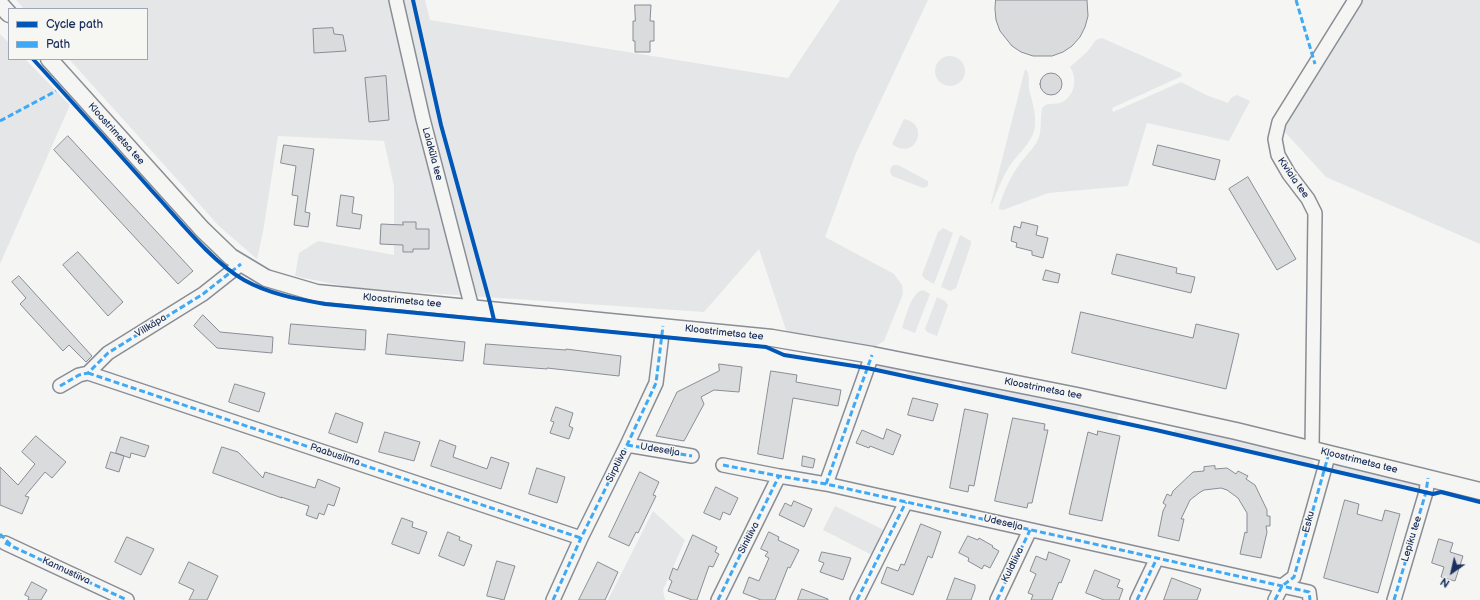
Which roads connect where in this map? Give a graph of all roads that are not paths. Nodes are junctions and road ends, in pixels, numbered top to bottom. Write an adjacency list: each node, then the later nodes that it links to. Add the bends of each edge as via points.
1 (396, 0): 7 (street, Laiaküla tee, via 423,118)
2 (1355, 0): 13 (street, Kiviaia tee, via 1278,122 1275,139 1278,155 1315,213)
3 (0, 4): 4 (main road)
4 (8, 13)
5 (50, 60): 6 (main road, Kloostrimetsa tee, via 202,229 230,257)
6 (241, 264): 7 (main road, Kloostrimetsa tee, via 266,278 317,293); 10 (street, Villkäpa, via 203,294 108,353)
7 (472, 308): 8 (main road, Kloostrimetsa tee)
8 (663, 326): 9 (main road, Kloostrimetsa tee, via 772,338); 12 (street, Sirptiiva, via 656,383)
9 (872, 355): 13 (main road, Kloostrimetsa tee, via 1098,400); 19 (street)
10 (88, 373): 11 (street, Villkäpa); 23 (street, Paabusilma)
11 (60, 386)
12 (628, 445): 15 (street, Udeselja); 23 (street, Sirptiiva)
13 (1312, 449): 14 (main road, Kloostrimetsa tee)
14 (1329, 453): 18 (main road, Kloostrimetsa tee); 26 (street, Esku, via 1294,577)
15 (692, 456)
16 (723, 465): 17 (street, Udeselja)
17 (779, 476): 19 (street, Udeselja); 29 (street, Sinitiiva)
18 (1428, 478): 20 (main road, Kloostrimetsa tee); 35 (street, Lepiku tee)
19 (826, 484): 21 (street, Udeselja)
20 (1480, 491)
21 (906, 502): 22 (street, Udeselja); 30 (street)
22 (1030, 530): 25 (street, Udeselja); 31 (street, Kuldtiiva)
23 (581, 538): 28 (street, Sirptiiva)
24 (6, 543): 27 (street, Kannustiiva)
25 (1157, 558): 26 (street, Udeselja); 32 (street)
26 (1282, 586): 33 (street, Esku); 34 (street, via 1309,592)
27 (127, 600)
28 (554, 600)
29 (718, 600)
30 (857, 600)
31 (997, 600)
32 (1137, 600)
33 (1275, 600)
34 (1310, 600)
35 (1394, 600)

